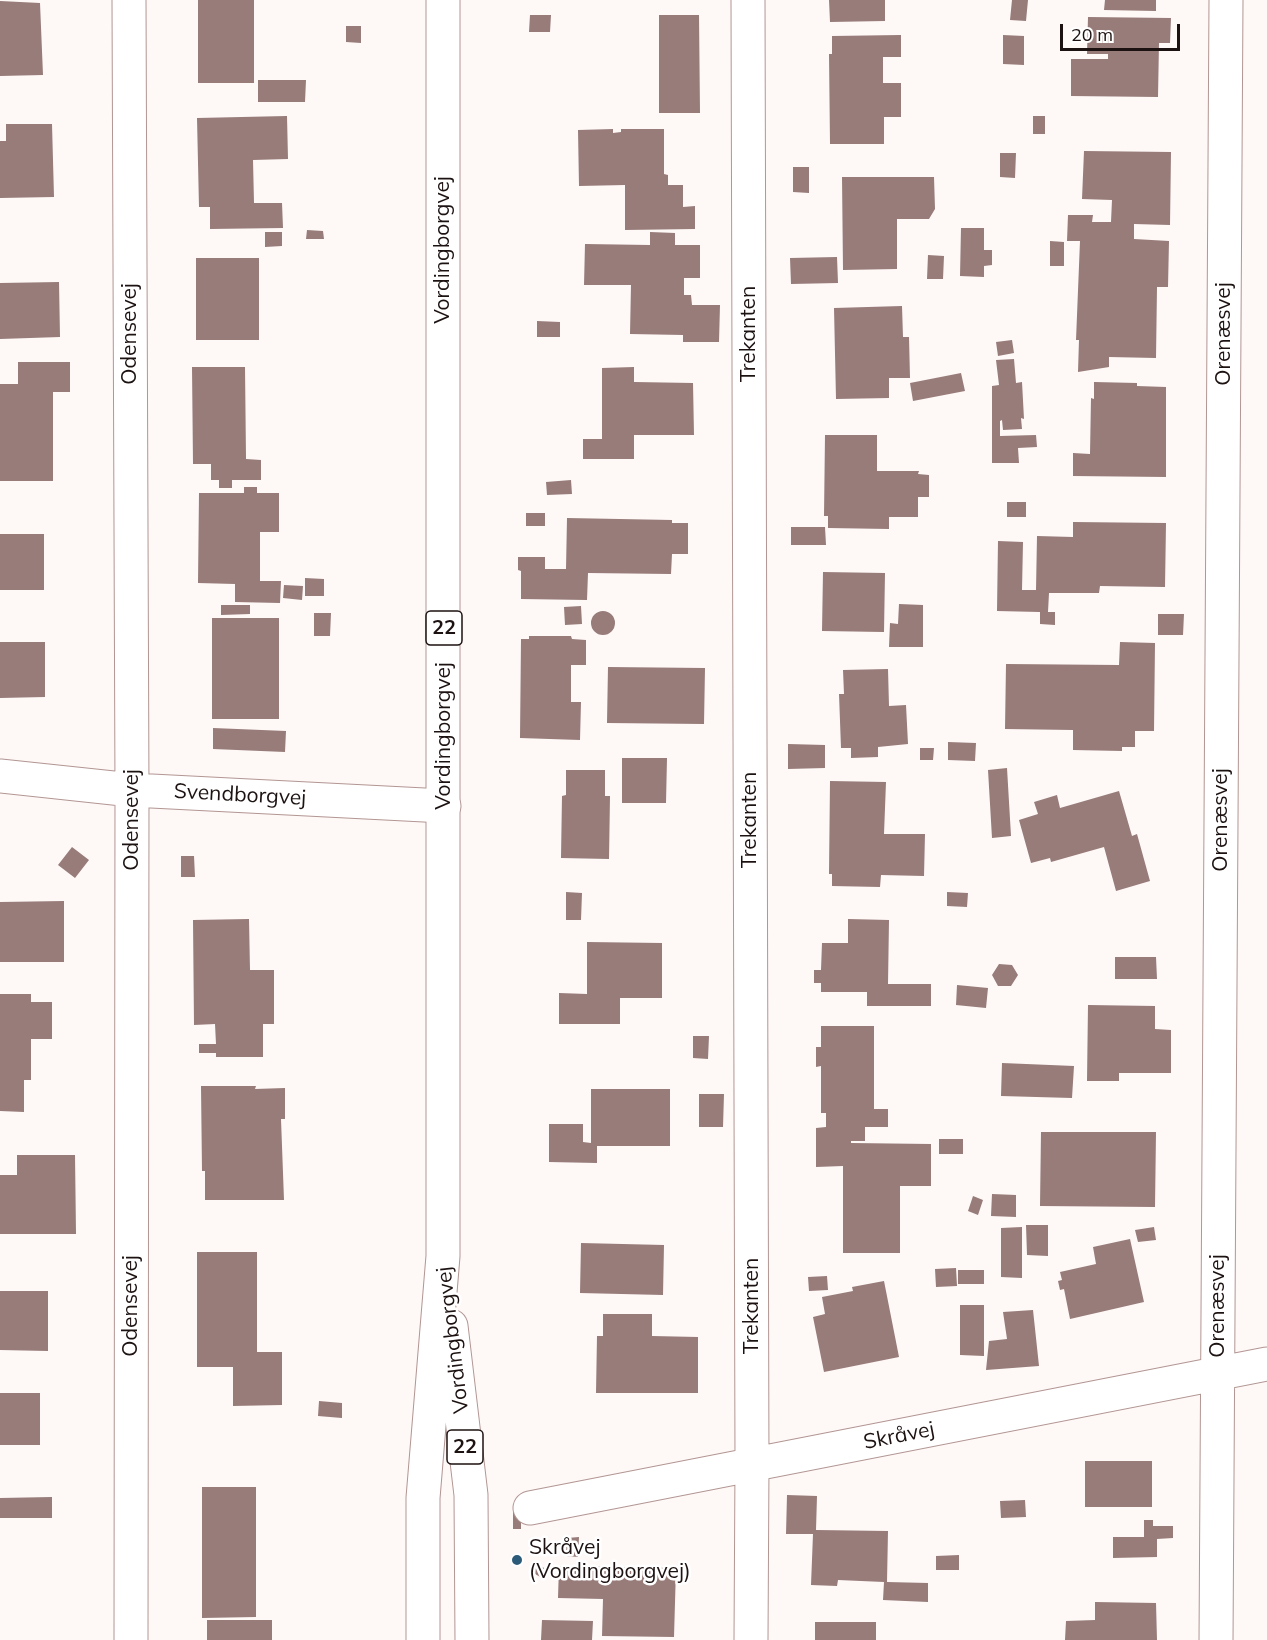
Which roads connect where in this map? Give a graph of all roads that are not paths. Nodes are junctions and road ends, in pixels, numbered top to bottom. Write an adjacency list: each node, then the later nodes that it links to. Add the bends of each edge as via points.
1 (129, 0): 6 (street, Odensevej)
2 (443, 0): 7 (street, Vordingborgvej / 22)
3 (748, 0): 11 (street, Trekanten)
4 (1226, 0): 10 (street, Orenæsvej)
5 (0, 776): 6 (street, Svendborgvej)
6 (132, 790): 7 (street, Svendborgvej); 13 (street, Odensevej)
7 (444, 806): 8 (street, Vordingborgvej / 22)
8 (443, 1256): 14 (street, Vordingborgvej / 22, via 423,1498); 15 (street, Vordingborgvej / 22, via 471,1495)
9 (1267, 1364): 10 (street, Skråvej)
10 (1218, 1374): 11 (street, Skråvej); 17 (street, Orenæsvej)
11 (752, 1464): 12 (street, Skråvej); 16 (street, Trekanten)
12 (530, 1508)
13 (131, 1640)
14 (423, 1640)
15 (472, 1640)
16 (751, 1640)
17 (1216, 1640)

